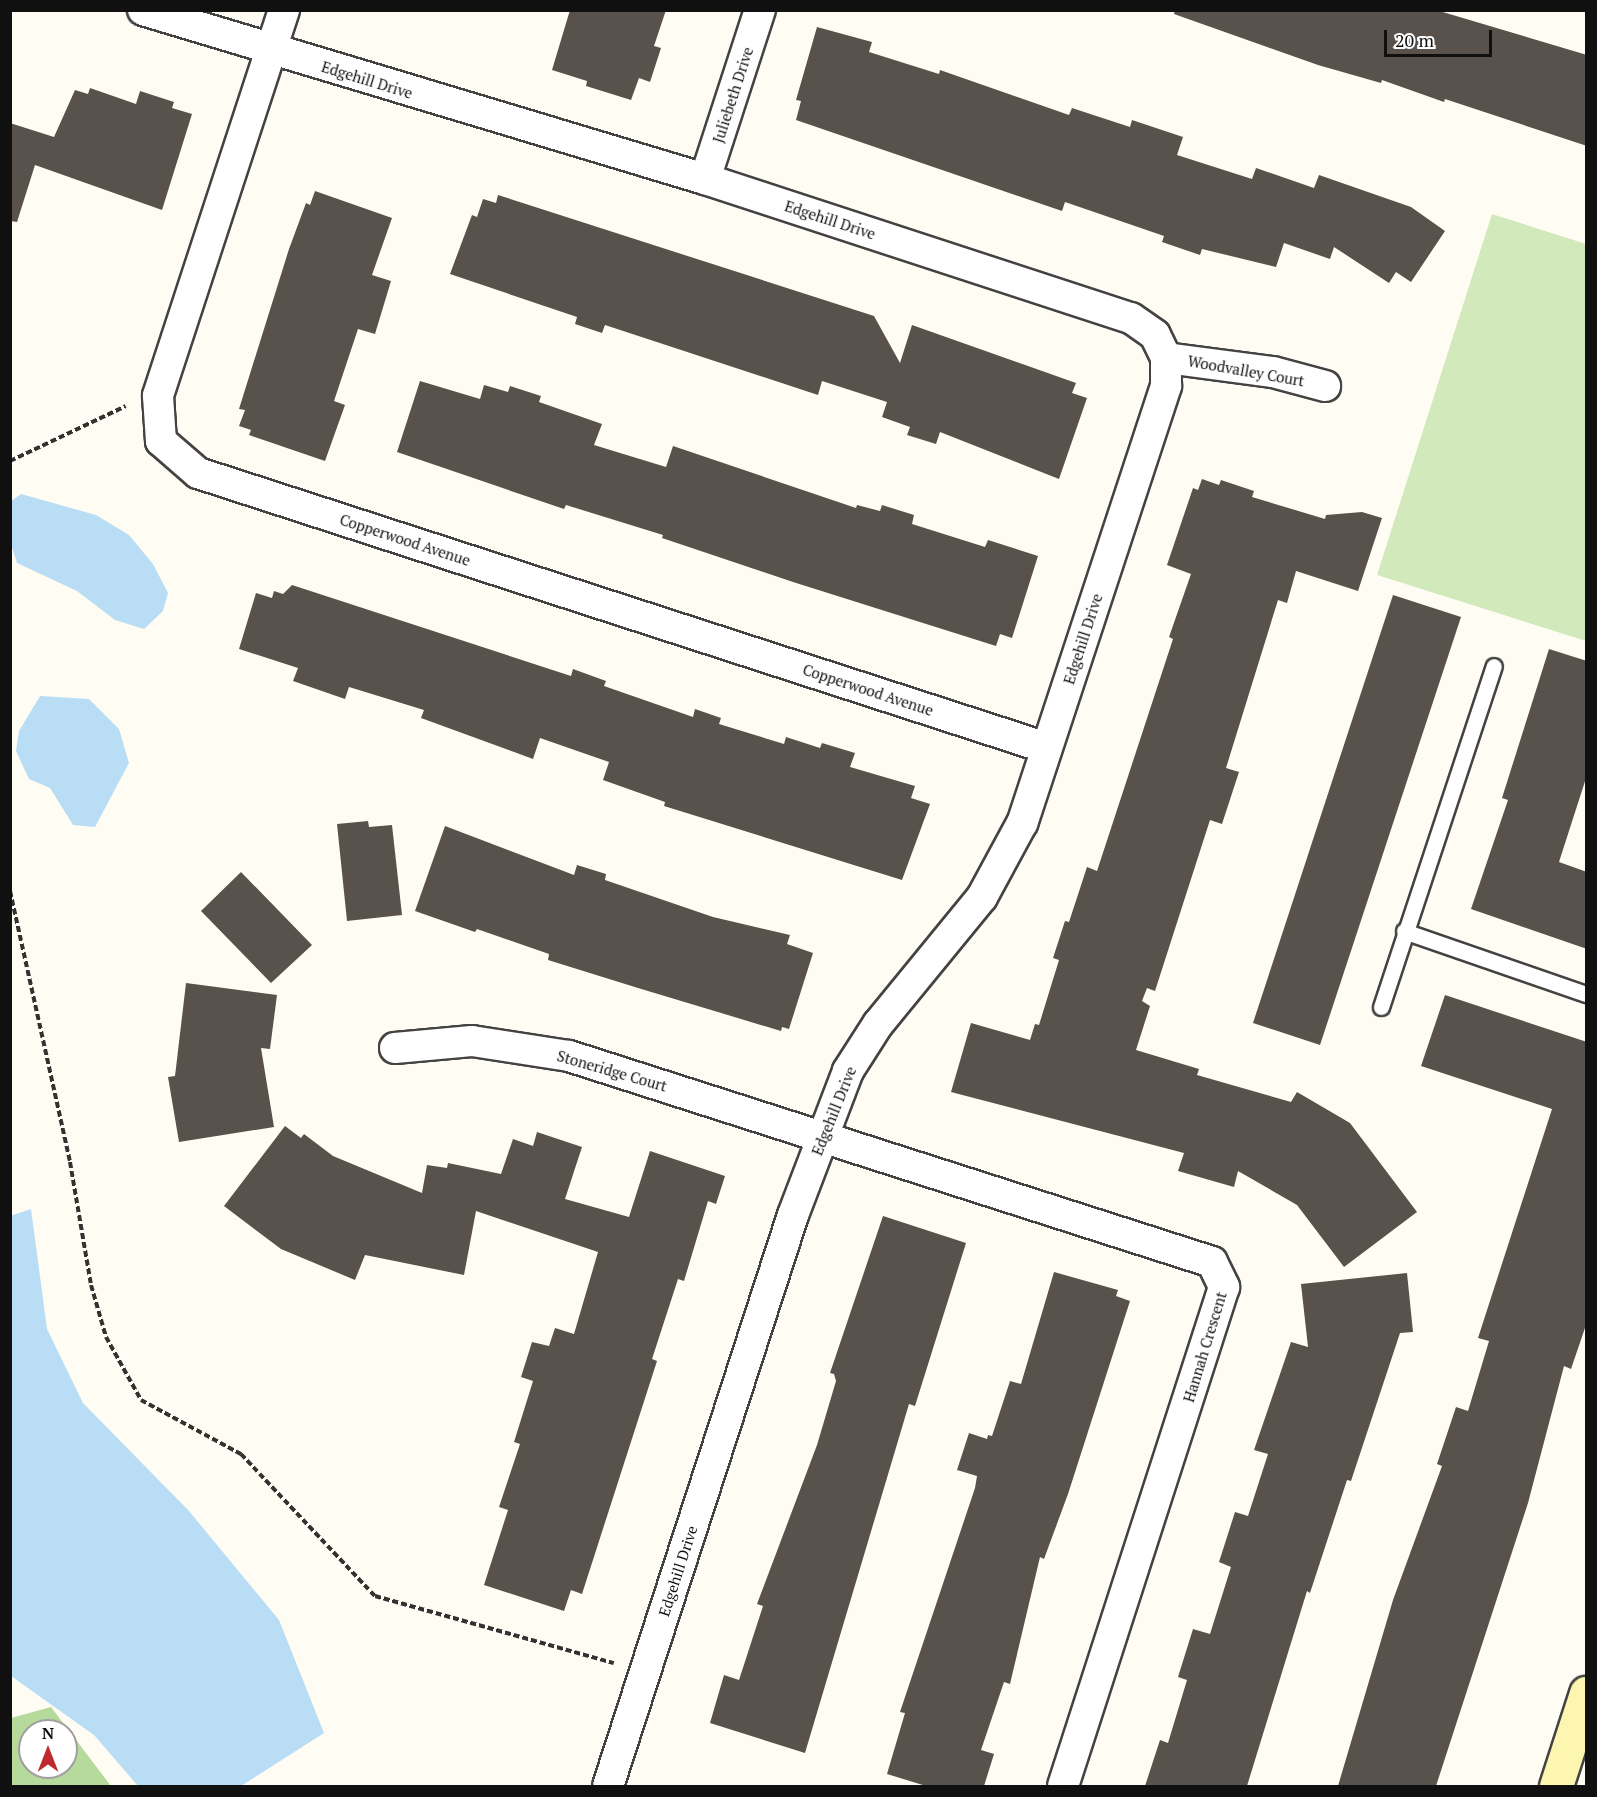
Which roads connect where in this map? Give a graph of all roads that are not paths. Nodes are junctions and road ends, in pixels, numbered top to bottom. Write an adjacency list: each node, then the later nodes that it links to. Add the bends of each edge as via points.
1 (142, 10): 4 (street, Edgehill Drive)
2 (284, 10): 4 (street, Copperwood Avenue)
3 (760, 10): 5 (street, Juliebeth Drive)
4 (270, 51): 5 (street, Edgehill Drive); 9 (street, Copperwood Avenue, via 158,396 161,441 198,473)
5 (705, 179): 6 (street, Edgehill Drive, via 1131,318 1155,335)
6 (1166, 358): 7 (street, Woodvalley Court, via 1273,372); 9 (street, Edgehill Drive, via 1166,386)
7 (1325, 386)
8 (1494, 666): 10 (lane)
9 (1047, 748): 14 (street, Edgehill Drive, via 1022,823 982,897 878,1024 848,1071)
10 (1404, 931): 11 (lane); 12 (lane)
11 (1587, 994)
12 (1381, 1007)
13 (395, 1048): 14 (street, Stoneridge Court, via 472,1041 569,1056)
14 (824, 1135): 16 (street, Edgehill Drive, via 790,1226); 17 (street, Hannah Crescent, via 1212,1262 1224,1287)
15 (1587, 1693): 18 (main road)
16 (608, 1786)
17 (1063, 1786)
18 (1556, 1786)

